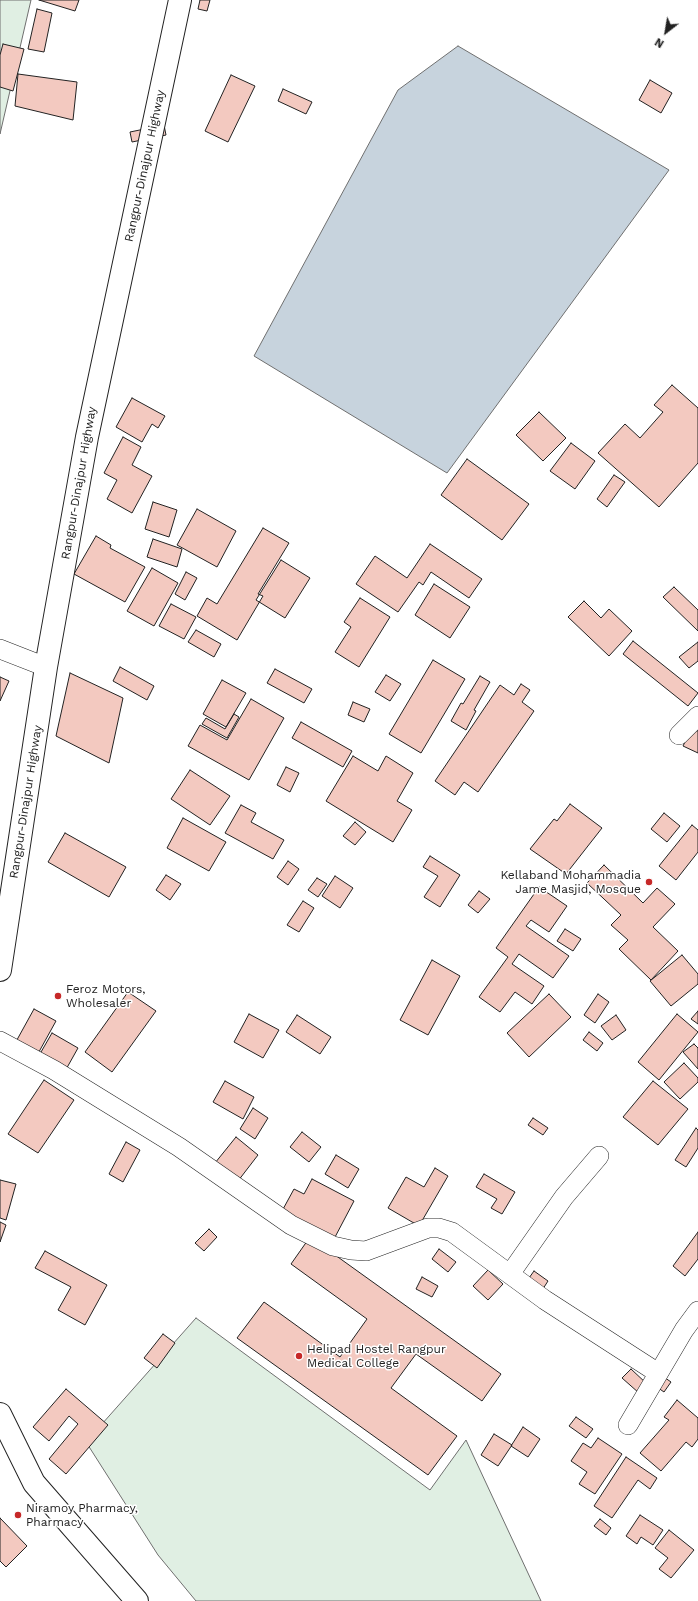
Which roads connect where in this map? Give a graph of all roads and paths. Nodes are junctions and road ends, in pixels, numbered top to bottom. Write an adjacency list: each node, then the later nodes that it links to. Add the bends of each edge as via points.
1 (180, 0): 3 (highway, Rangpur-Dinajpur Highway, via 87,437)
2 (0, 649): 3 (street)
3 (46, 668): 6 (highway, Rangpur-Dinajpur Highway)
4 (698, 716): 5 (street)
5 (679, 735)
6 (0, 970)
7 (0, 1041): 9 (street, via 54,1070 179,1147 291,1225 333,1246 366,1251 428,1228 439,1228 452,1232)
8 (599, 1156): 9 (street, via 564,1197)
9 (510, 1274): 11 (street, via 545,1300)
10 (698, 1311): 11 (street)
11 (658, 1373): 13 (street)
12 (0, 1414): 14 (highway, via 34,1483)
13 (628, 1425)
14 (137, 1601)

